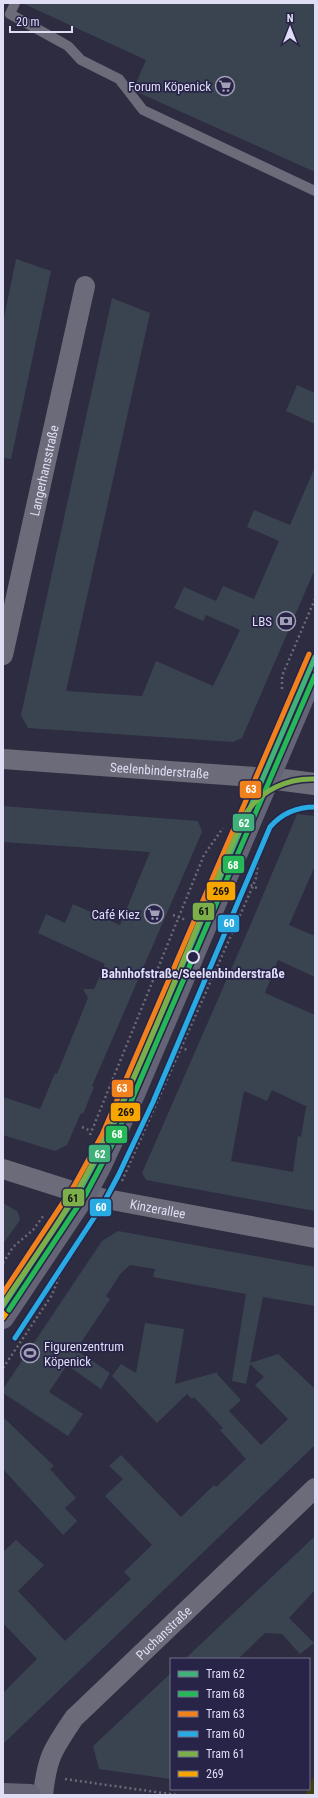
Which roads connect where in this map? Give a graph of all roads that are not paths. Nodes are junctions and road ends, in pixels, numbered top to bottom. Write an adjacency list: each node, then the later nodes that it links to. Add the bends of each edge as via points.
1 (15, 3): 2 (lane, via 10,14 68,46 81,60 119,79 143,110)
2 (315, 191)
3 (85, 286): 4 (street, Langerhansstraße)
4 (3, 655)
5 (315, 670): 7 (main road)
6 (3, 758): 7 (street, Seelenbinderstraße)
7 (268, 778): 8 (street, Seelenbinderstraße); 10 (main road, via 135,1092)
8 (315, 784)
9 (3, 1169): 10 (street, Kinzerallee)
10 (85, 1195): 11 (street, Kinzerallee); 12 (main road)
11 (315, 1238)
12 (3, 1318)
13 (315, 1488): 16 (street, Puchanstraße, via 74,1718 54,1747 47,1767)
14 (3, 1794): 15 (main road)
15 (30, 1795)
16 (43, 1795)

